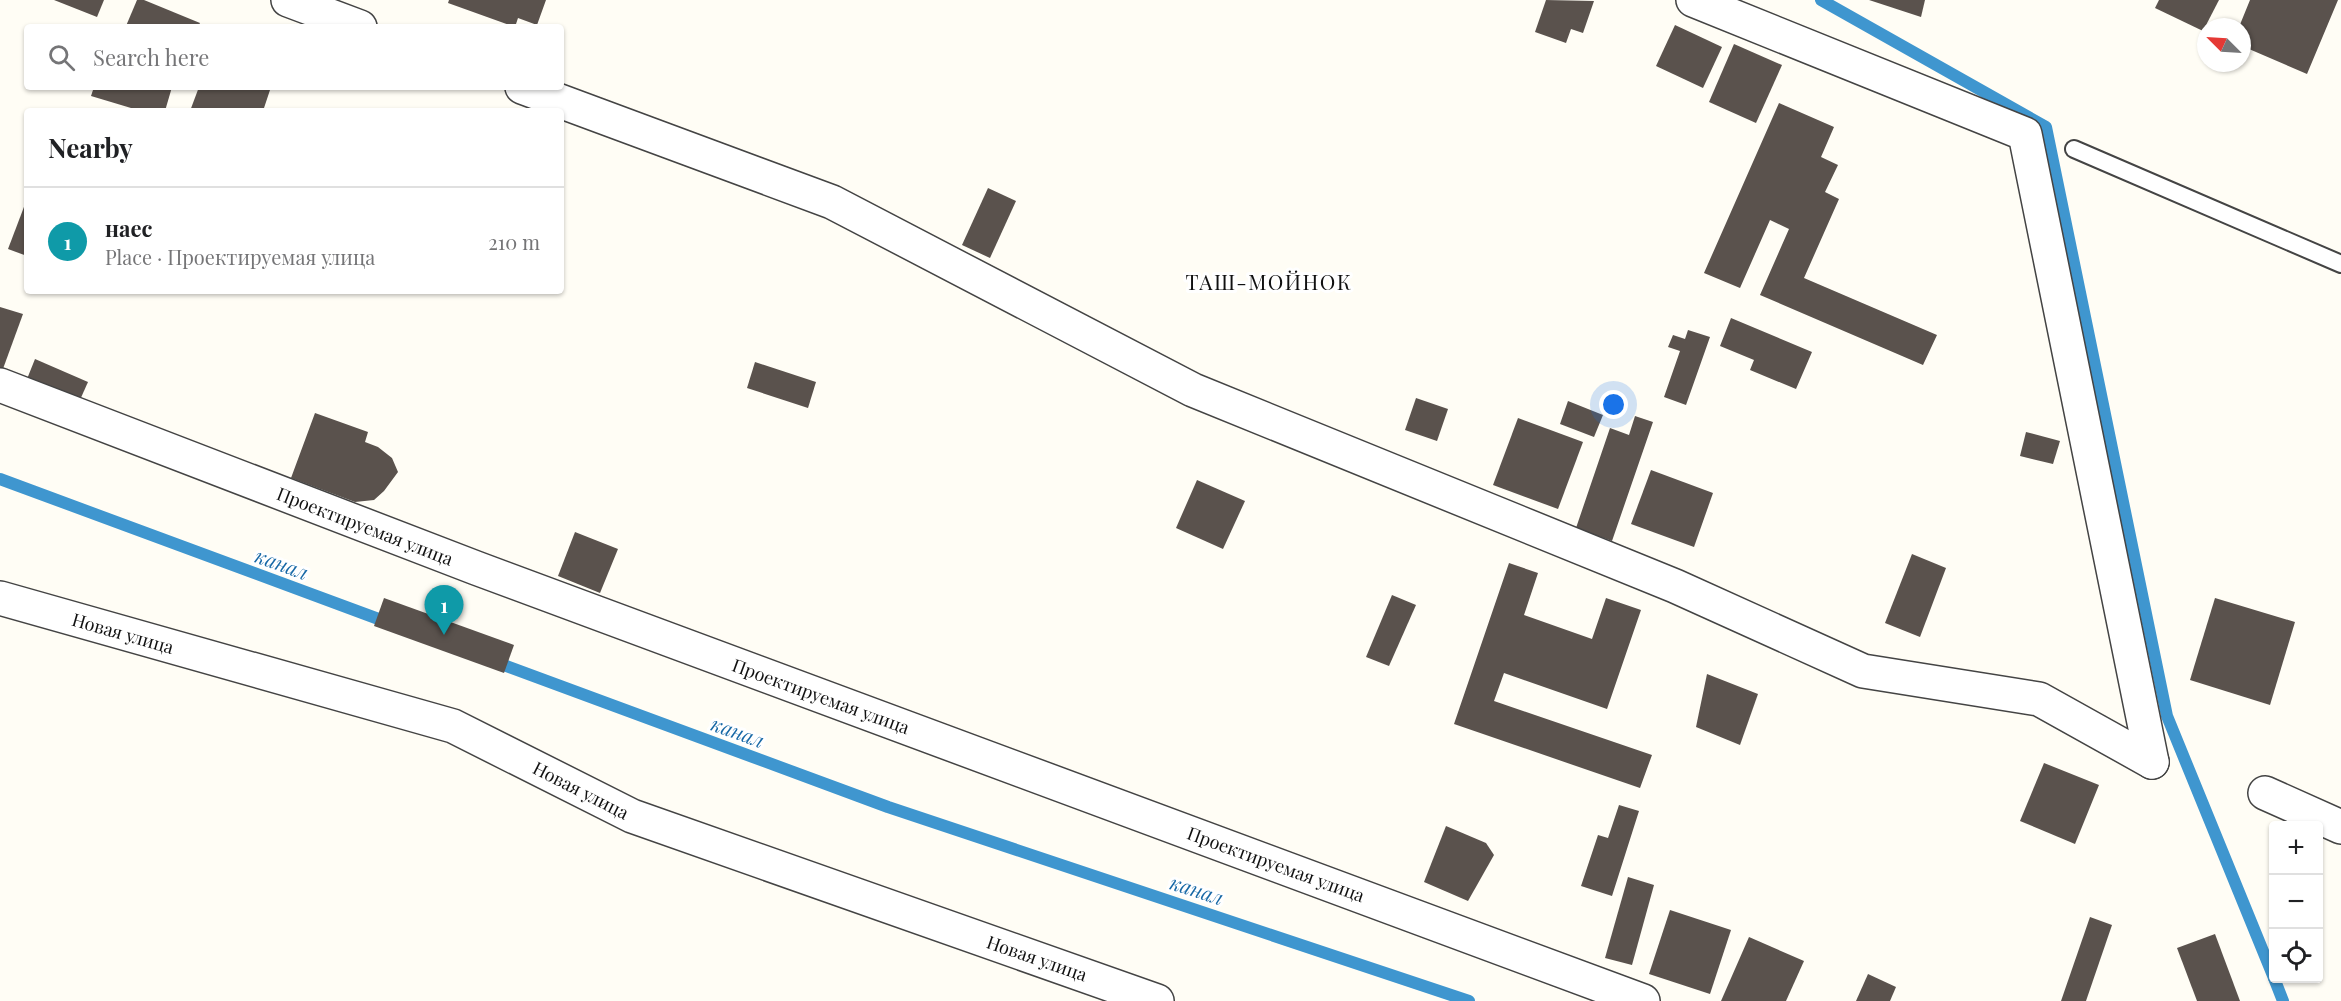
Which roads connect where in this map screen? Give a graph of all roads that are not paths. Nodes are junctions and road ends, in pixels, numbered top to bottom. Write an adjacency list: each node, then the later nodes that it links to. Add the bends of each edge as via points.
1 (288, 0): 3 (street)
2 (1693, 0): 4 (street, via 2025,134 2152,762 2039,699 1863,671 1675,586 1192,390 832,202)
3 (352, 24)
4 (530, 90)
5 (2074, 149): 6 (lane)
6 (2341, 264)
7 (0, 385): 12 (street, Проектируемая улица, via 476,568)
8 (0, 598): 11 (street, Новая улица, via 453,726 632,816)
9 (2265, 793): 10 (street)
10 (2341, 827)
11 (1157, 1001)
12 (1643, 1001)

